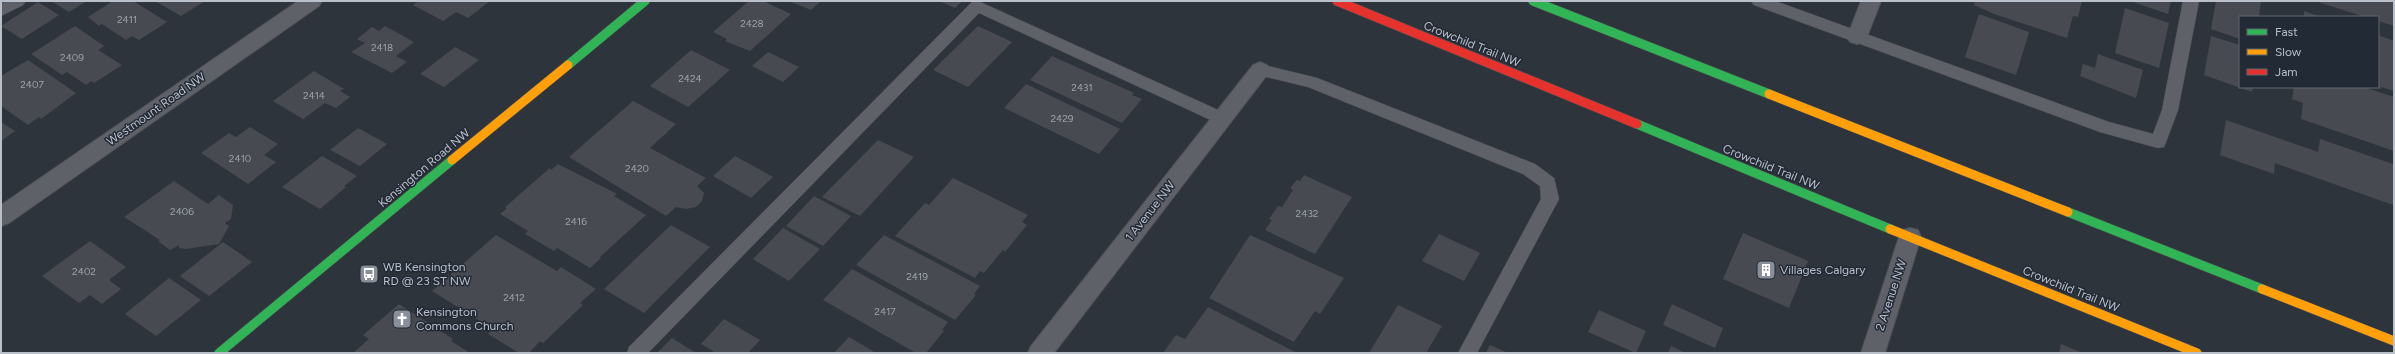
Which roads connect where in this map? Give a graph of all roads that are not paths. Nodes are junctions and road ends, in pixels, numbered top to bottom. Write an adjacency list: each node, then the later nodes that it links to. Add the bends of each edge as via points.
1 (18, 1): 9 (lane)
2 (312, 1): 13 (street, Westmount Road NW)
3 (645, 1): 16 (main road, Kensington Road NW)
4 (1337, 1): 14 (main road, Crowchild Trail NW)
5 (1533, 1): 15 (main road)
6 (1759, 1): 10 (lane)
7 (1871, 1): 10 (street)
8 (2191, 1): 10 (lane, via 2170,110 2158,142 2106,128)
9 (1, 11)
10 (1857, 37)
11 (1260, 70): 12 (street, 1 Avenue NW); 19 (lane, via 1311,82 1529,169 1548,182 1550,199)
12 (1221, 118): 17 (lane, via 977,6); 18 (street, 1 Avenue NW)
13 (1, 217)
14 (1910, 237): 20 (street, 2 Avenue NW); 21 (main road, Crowchild Trail NW)
15 (2394, 341)
16 (219, 353)
17 (636, 353)
18 (1040, 353)
19 (1467, 353)
20 (1873, 353)
21 (2197, 353)

